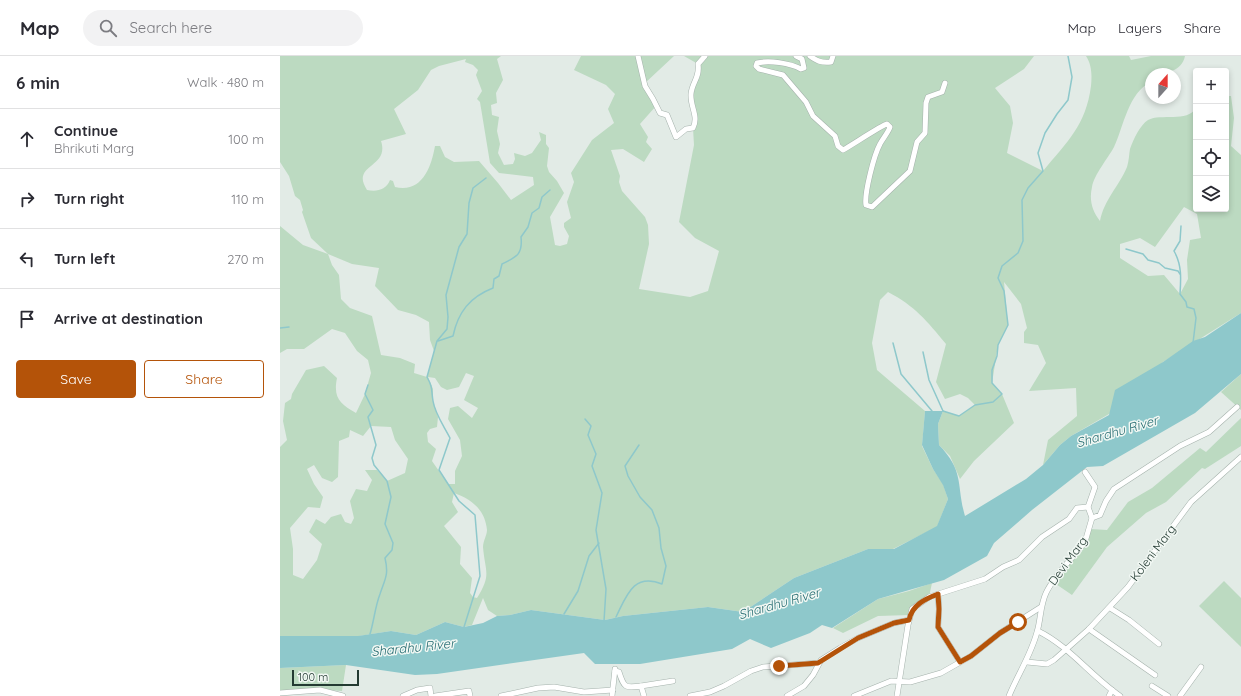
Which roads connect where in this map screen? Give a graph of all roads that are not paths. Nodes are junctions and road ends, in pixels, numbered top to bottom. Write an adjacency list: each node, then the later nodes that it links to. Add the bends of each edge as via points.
1 (638, 56): 2 (street, via 645,86 660,113 667,115 676,137 686,129 693,128 696,121 691,91 699,74 698,64)
2 (705, 56)
3 (796, 56): 6 (street, via 802,60 804,68 763,61 756,66 783,75 806,102 813,116 835,136 838,146 843,150 883,125 888,124 890,127 871,168 866,206 872,207 910,172 917,142 925,133 928,97 942,92)
4 (810, 56): 5 (street, via 824,63 831,62)
5 (833, 56)
6 (945, 83)
7 (1237, 407): 11 (street, via 1209,432 1180,446 1114,488 1100,515)
8 (1241, 457): 14 (street, Koleni Marg, via 1191,502)
9 (1085, 472): 10 (street, via 1093,482 1094,491)
10 (1088, 507): 11 (street); 12 (street, via 1077,508 1069,519 1042,537 1019,560 1003,567 985,580)
11 (1092, 518): 13 (street, Devi Marg, via 1085,542 1052,582)
12 (938, 594): 15 (street, via 912,609); 20 (street, via 938,627)
13 (1041, 607): 17 (street, Devi Marg); 20 (street)
14 (1110, 608): 16 (street, Koleni Marg); 18 (street)
15 (909, 620): 22 (street, via 894,623 858,638); 26 (street)
16 (1089, 629): 19 (street, Koleni Marg); 24 (street)
17 (1038, 631): 19 (street); 21 (street, Devi Marg)
18 (1159, 644)
19 (1065, 649): 21 (street, Koleni Marg, via 1047,664); 30 (street)
20 (960, 662): 26 (street, via 931,677)
21 (1027, 662): 44 (street, Devi Marg)
22 (818, 663): 40 (street, via 751,670 724,686); 41 (street, via 810,680)
23 (1201, 667): 48 (street)
24 (1155, 675)
25 (673, 681): 27 (street)
26 (899, 682): 42 (street, via 891,681); 43 (street)
27 (641, 686): 29 (street, via 623,685 619,672 615,670); 39 (street)
28 (1152, 686): 47 (street)
29 (613, 690): 37 (street, via 584,692 554,687); 38 (street)
30 (1112, 690): 45 (street); 46 (street)
31 (280, 693): 32 (street, via 320,690)
32 (343, 696)
33 (403, 696): 34 (street, via 430,688)
34 (431, 696)
35 (435, 696): 36 (street, via 469,691)
36 (470, 696)
37 (501, 696)
38 (612, 696)
39 (644, 696)
40 (690, 696)
41 (786, 696)
42 (854, 696)
43 (897, 696)
44 (1009, 696)
45 (1109, 696)
46 (1120, 696)
47 (1168, 696)
48 (1180, 696)

